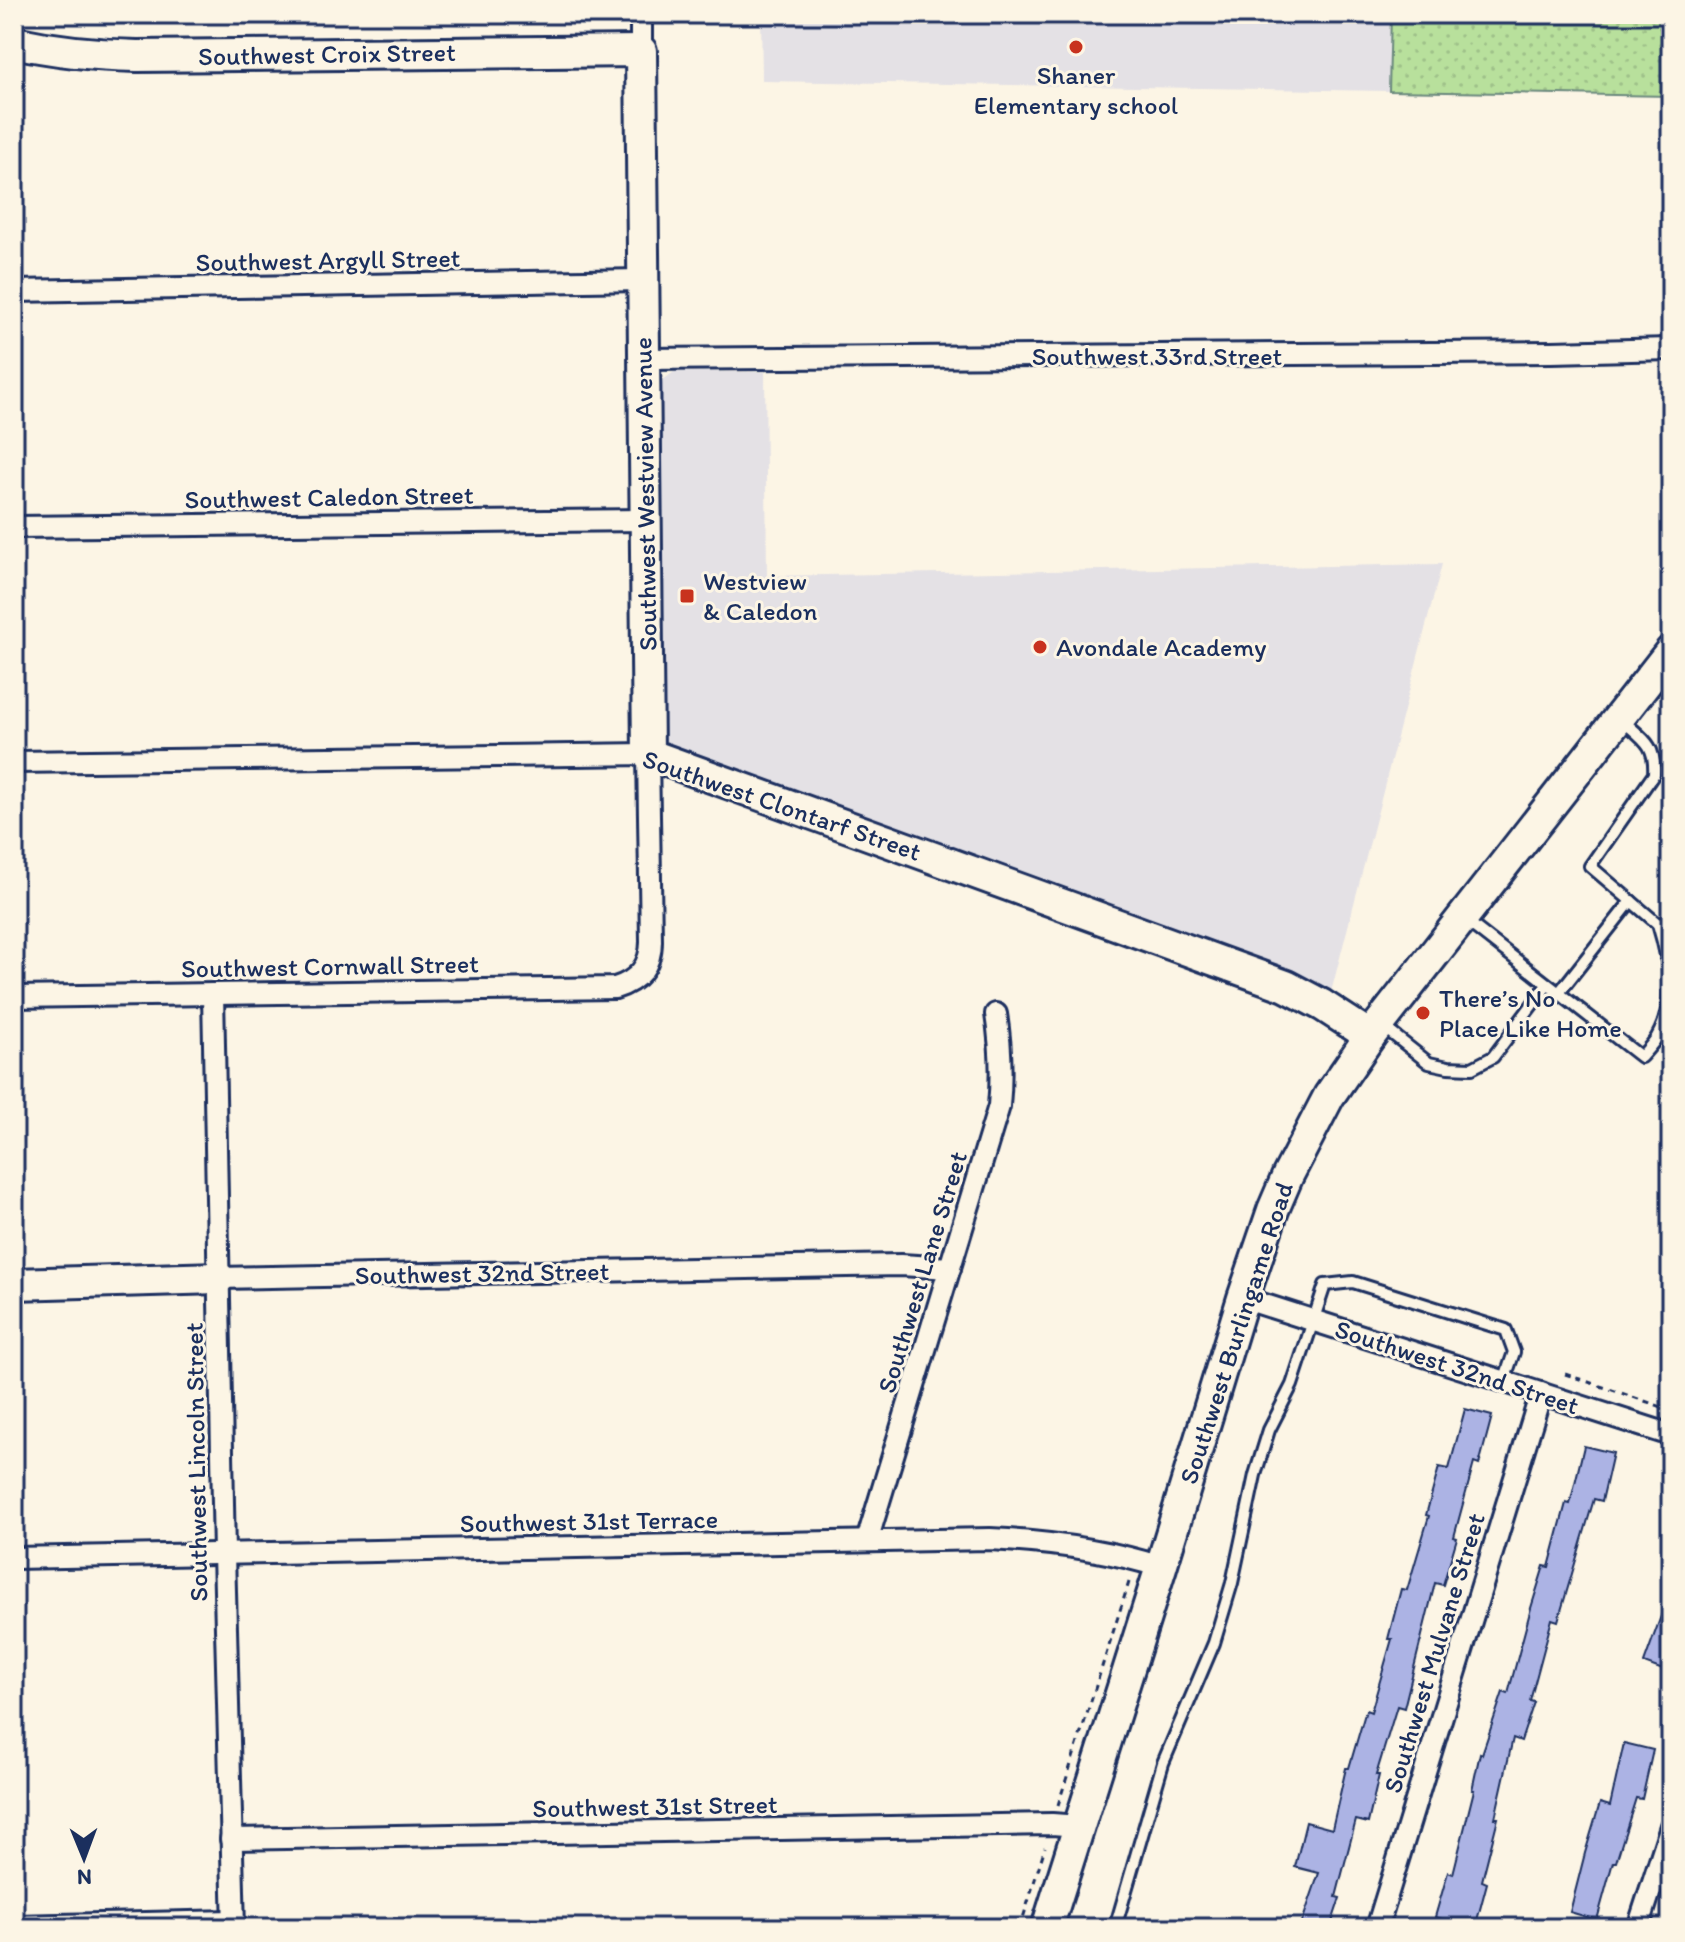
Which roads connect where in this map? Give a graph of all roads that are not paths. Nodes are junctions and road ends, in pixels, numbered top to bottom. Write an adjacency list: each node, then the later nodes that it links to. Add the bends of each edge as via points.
1 (641, 14): 3 (street, Southwest Westview Avenue)
2 (14, 42): 3 (street, Southwest Croix Street, via 123,56)
3 (641, 51): 4 (street, Southwest Westview Avenue)
4 (642, 280): 5 (street, Southwest Argyll Street); 7 (street, Southwest Westview Avenue)
5 (14, 291)
6 (1671, 349): 7 (street, Southwest 33rd Street)
7 (643, 359): 8 (street, Southwest Westview Avenue)
8 (645, 520): 9 (street, Southwest Caledon Street); 12 (street, Southwest Westview Avenue)
9 (14, 527)
10 (1670, 653): 11 (street, Southwest Burlingame Road)
11 (1619, 718): 14 (lane, via 1650,745 1654,774 1590,866); 15 (street, Southwest Burlingame Road)
12 (648, 754): 13 (street, Southwest Clontarf Street); 18 (street, Southwest Westview Avenue, via 651,950); 24 (street, Southwest Clontarf Street, via 1286,986)
13 (14, 762)
14 (1631, 901): 17 (lane); 21 (lane)
15 (1462, 918): 19 (lane); 24 (street, Southwest Burlingame Road)
16 (1671, 921): 17 (lane)
17 (1658, 924): 21 (lane, via 1671,981 1657,1037 1641,1057)
18 (642, 972): 20 (street, Southwest Cornwall Street, via 615,988)
19 (1547, 985): 21 (lane); 24 (lane, via 1493,1057 1472,1068 1429,1063)
20 (213, 994): 22 (street, Southwest Cornwall Street); 26 (street, Southwest Lincoln Street)
21 (1558, 994)
22 (14, 997)
23 (996, 1014): 25 (street, Southwest Lane Street, via 1002,1072 999,1106)
24 (1374, 1030): 28 (street, Southwest Burlingame Road, via 1329,1096 1288,1175)
25 (950, 1268): 26 (street, Southwest 32nd Street); 33 (street, Southwest Lane Street)
26 (219, 1278): 27 (street, Southwest 32nd Street); 34 (street, Southwest Lincoln Street)
27 (14, 1284)
28 (1243, 1298): 29 (street, Southwest 32nd Street); 36 (street, Southwest Burlingame Road)
29 (1313, 1321): 30 (street, Southwest 32nd Street); 30 (lane, via 1325,1285 1353,1282 1506,1330 1514,1352); 43 (lane, via 1292,1385 1269,1430 1214,1643 1163,1763)
30 (1504, 1381): 31 (street, Southwest 32nd Street)
31 (1541, 1393): 32 (street, Southwest 32nd Street); 44 (street, Southwest Mulvane Street)
32 (1671, 1435)
33 (867, 1541): 34 (street, Southwest 31st Terrace); 36 (street, Southwest 31st Terrace, via 1036,1541)
34 (224, 1554): 35 (street, Southwest 31st Terrace); 39 (street, Southwest Lincoln Street)
35 (14, 1558)
36 (1161, 1567): 37 (street, Southwest Burlingame Road)
37 (1068, 1817): 39 (street, Southwest 31st Street, via 1052,1824); 42 (street, Southwest Burlingame Road)
38 (1671, 1826): 45 (street)
39 (231, 1839): 40 (street, Southwest Lincoln Street)
40 (234, 1925): 41 (street)
41 (14, 1926)
42 (1047, 1928)
43 (1115, 1928)
44 (1377, 1928)
45 (1638, 1928)

